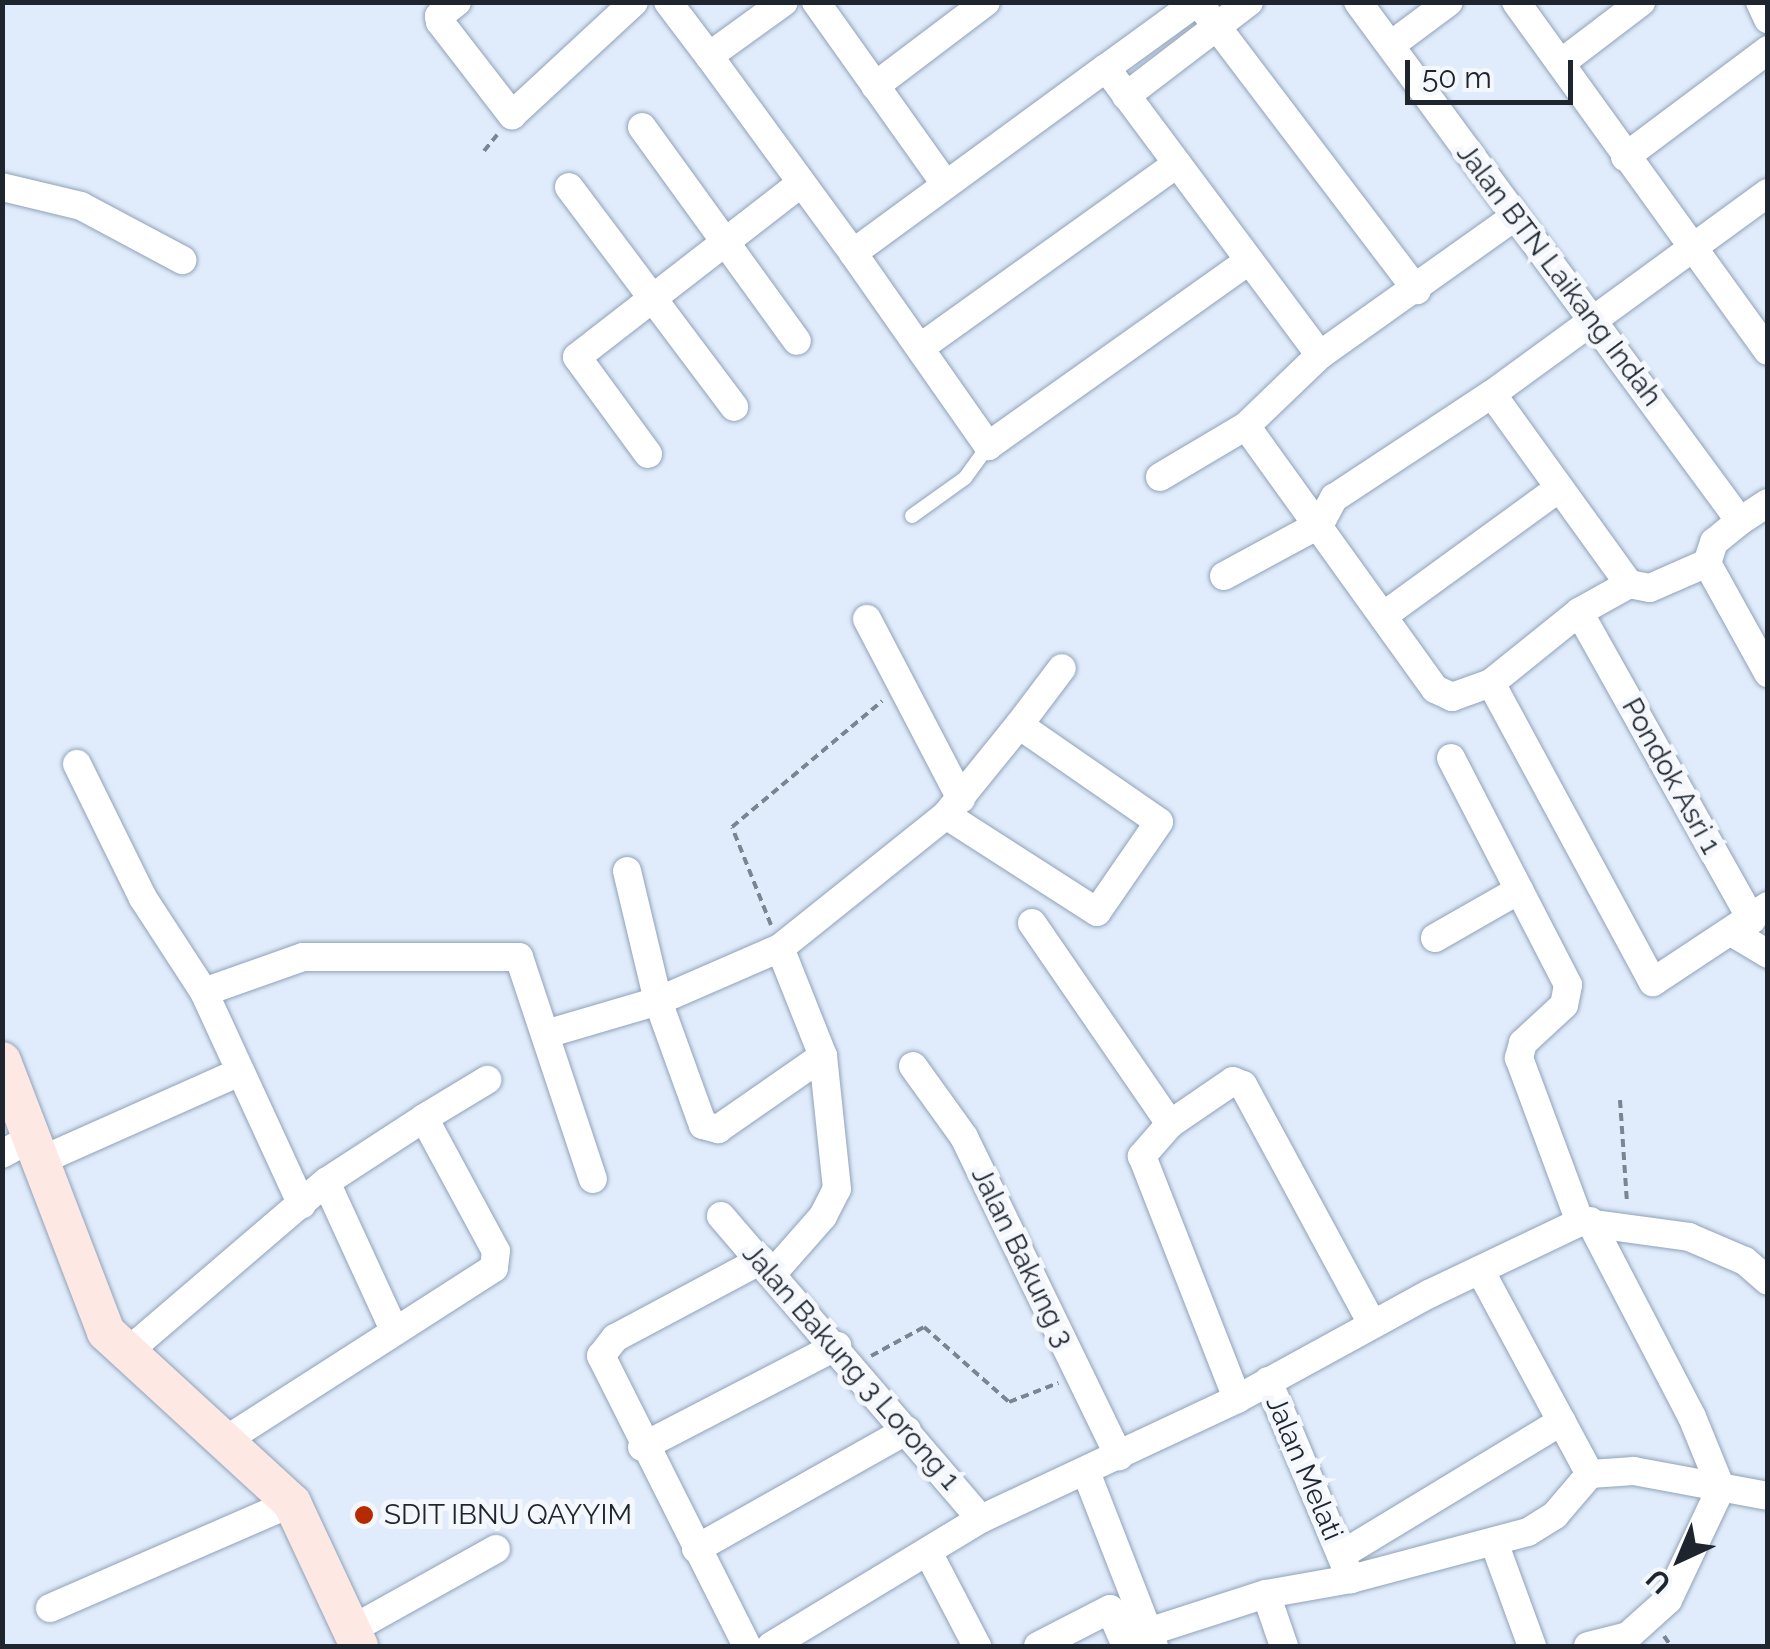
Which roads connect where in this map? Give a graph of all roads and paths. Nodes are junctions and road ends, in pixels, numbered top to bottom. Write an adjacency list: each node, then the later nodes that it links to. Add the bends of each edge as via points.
1 (457, 2): 2 (street, via 438,16 440,22 512,115)
2 (634, 2)
3 (668, 2): 18 (street)
4 (784, 2): 18 (street)
5 (816, 2): 21 (street)
6 (986, 2): 21 (street)
7 (1198, 2): 15 (street); 20 (street)
8 (1249, 2): 15 (street)
9 (1358, 2): 16 (street, Jalan BTN Laikang Indah)
10 (1448, 2): 16 (street)
11 (1516, 2): 19 (street)
12 (1641, 2): 19 (street)
13 (1760, 2): 14 (street)
14 (1768, 19)
15 (1217, 29): 22 (street); 37 (street)
16 (1391, 45): 31 (street, Jalan BTN Laikang Indah)
17 (1768, 50): 24 (street)
18 (709, 56): 26 (street)
19 (1562, 63): 24 (street)
20 (1106, 68): 22 (street); 27 (street)
21 (874, 86): 27 (street)
22 (1126, 96): 25 (street)
23 (642, 127): 32 (street)
24 (1625, 157): 33 (street)
25 (1177, 164): 36 (street); 41 (street)
26 (800, 184): 32 (street); 34 (street)
27 (946, 185): 34 (street)
28 (2, 187): 35 (street, via 81,206)
29 (568, 187): 38 (street)
30 (1768, 193): 33 (street)
31 (1514, 217): 37 (street); 39 (street, Jalan BTN Laikang Indah)
32 (726, 243): 38 (street); 40 (street)
33 (1690, 248): 39 (street); 42 (street)
34 (853, 253): 41 (street)
35 (182, 260)
36 (1246, 262): 43 (street); 47 (street)
37 (1417, 290): 43 (street)
38 (653, 300): 45 (street); 48 (street, via 577,358)
39 (1592, 321): 44 (street); 53 (street, Jalan BTN Laikang Indah)
40 (797, 341)
41 (921, 347): 47 (street)
42 (1768, 351)
43 (1320, 355): 46 (street)
44 (1492, 394): 50 (street); 54 (street, via 1334,498)
45 (734, 408)
46 (1246, 426): 49 (street); 54 (street)
47 (988, 446): 52 (lane, via 965,478)
48 (648, 454)
49 (1160, 477)
50 (1559, 488): 57 (street); 59 (street)
51 (1768, 504): 53 (street)
52 (912, 516)
53 (1740, 521): 55 (street, via 1714,542)
54 (1320, 524): 56 (street); 59 (street)
55 (1707, 563): 57 (street, via 1650,588); 62 (street)
56 (1224, 576)
57 (1629, 584): 58 (street)
58 (1580, 612): 63 (street); 71 (street, Pondok Asri 1)
59 (1383, 616): 63 (street, via 1443,696)
60 (867, 620): 64 (street)
61 (1062, 668): 65 (street)
62 (1768, 673)
63 (1491, 684): 71 (street, via 1653,982)
64 (901, 685): 68 (street); 74 (path, via 732,827)
65 (1020, 725): 68 (street); 68 (street, via 1158,816 1157,829 1102,909 1092,911)
66 (1451, 758): 70 (street)
67 (77, 764): 76 (street, via 143,898)
68 (954, 807): 74 (street)
69 (627, 871): 77 (street)
70 (1519, 890): 73 (street); 92 (street, via 1568,985 1564,1005 1523,1044 1519,1058)
71 (1751, 920): 75 (street)
72 (1032, 924): 86 (street)
73 (1435, 938)
74 (780, 948): 77 (street); 79 (street)
75 (1768, 954)
76 (204, 992): 78 (street, via 304,957 510,956 524,961); 82 (street)
77 (658, 1000): 78 (street); 79 (street, via 701,1120 712,1130)
78 (546, 1034): 88 (street)
79 (823, 1056): 94 (street, via 836,1188 823,1216)
80 (2, 1061): 87 (street)
81 (913, 1066): 101 (street, Jalan Bakung 3, via 964,1137)
82 (240, 1072): 87 (street); 90 (street)
83 (488, 1080): 85 (street)
84 (1620, 1100): 93 (path)
85 (424, 1118): 89 (street); 98 (street, via 497,1260 488,1273)
86 (1170, 1124): 97 (street, via 1232,1081 1243,1085); 103 (street, via 1142,1156)
87 (26, 1150): 99 (street, via 100,1319)
88 (593, 1179)
89 (326, 1182): 90 (street); 98 (street)
90 (302, 1205): 99 (street)
91 (721, 1216): 94 (street, Jalan Bakung 3 Lorong 1)
92 (1585, 1221): 93 (street); 95 (street); 111 (street, via 1692,1417)
93 (1629, 1226): 96 (street, via 1720,1247)
94 (767, 1266): 100 (street, Jalan Bakung 3 Lorong 1); 107 (street, via 604,1349 605,1375)
95 (1480, 1270): 97 (street); 104 (street)
96 (1768, 1281)
97 (1372, 1324): 102 (street)
98 (394, 1330): 106 (street)
99 (125, 1354): 106 (street)
100 (846, 1356): 101 (path, via 924,1327 1009,1402); 105 (street, Jalan Bakung 3 Lorong 1); 107 (street)
101 (1078, 1375): 108 (street, Jalan Bakung 3)
102 (1268, 1380): 103 (street); 119 (street, Jalan Melati)
103 (1237, 1399): 108 (street)
104 (1562, 1421): 110 (street); 119 (street)
105 (907, 1430): 114 (street, Jalan Bakung 3 Lorong 1); 116 (street)
106 (225, 1441): 113 (street)
107 (642, 1447): 116 (street)
108 (1119, 1456): 109 (street)
109 (1086, 1472): 114 (street); 123 (street)
110 (1590, 1474): 111 (street, via 1634,1470); 115 (street, via 1555,1514)
111 (1721, 1488): 112 (street); 130 (street, via 1668,1600 1628,1636)
112 (1768, 1496)
113 (292, 1503): 121 (street); 122 (street)
114 (980, 1519): 118 (street)
115 (1495, 1545): 119 (street); 129 (street)
116 (696, 1548): 124 (street)
117 (496, 1550): 122 (street)
118 (930, 1556): 125 (street); 126 (street)
119 (1346, 1567): 120 (street)
120 (1266, 1594): 123 (street); 128 (street)
121 (50, 1608)
122 (355, 1638)
123 (1142, 1642): 127 (street, via 1110,1610)
124 (747, 1646)
125 (771, 1646)
126 (977, 1646)
127 (1038, 1646)
128 (1284, 1646)
129 (1532, 1646)
130 (1588, 1646)

